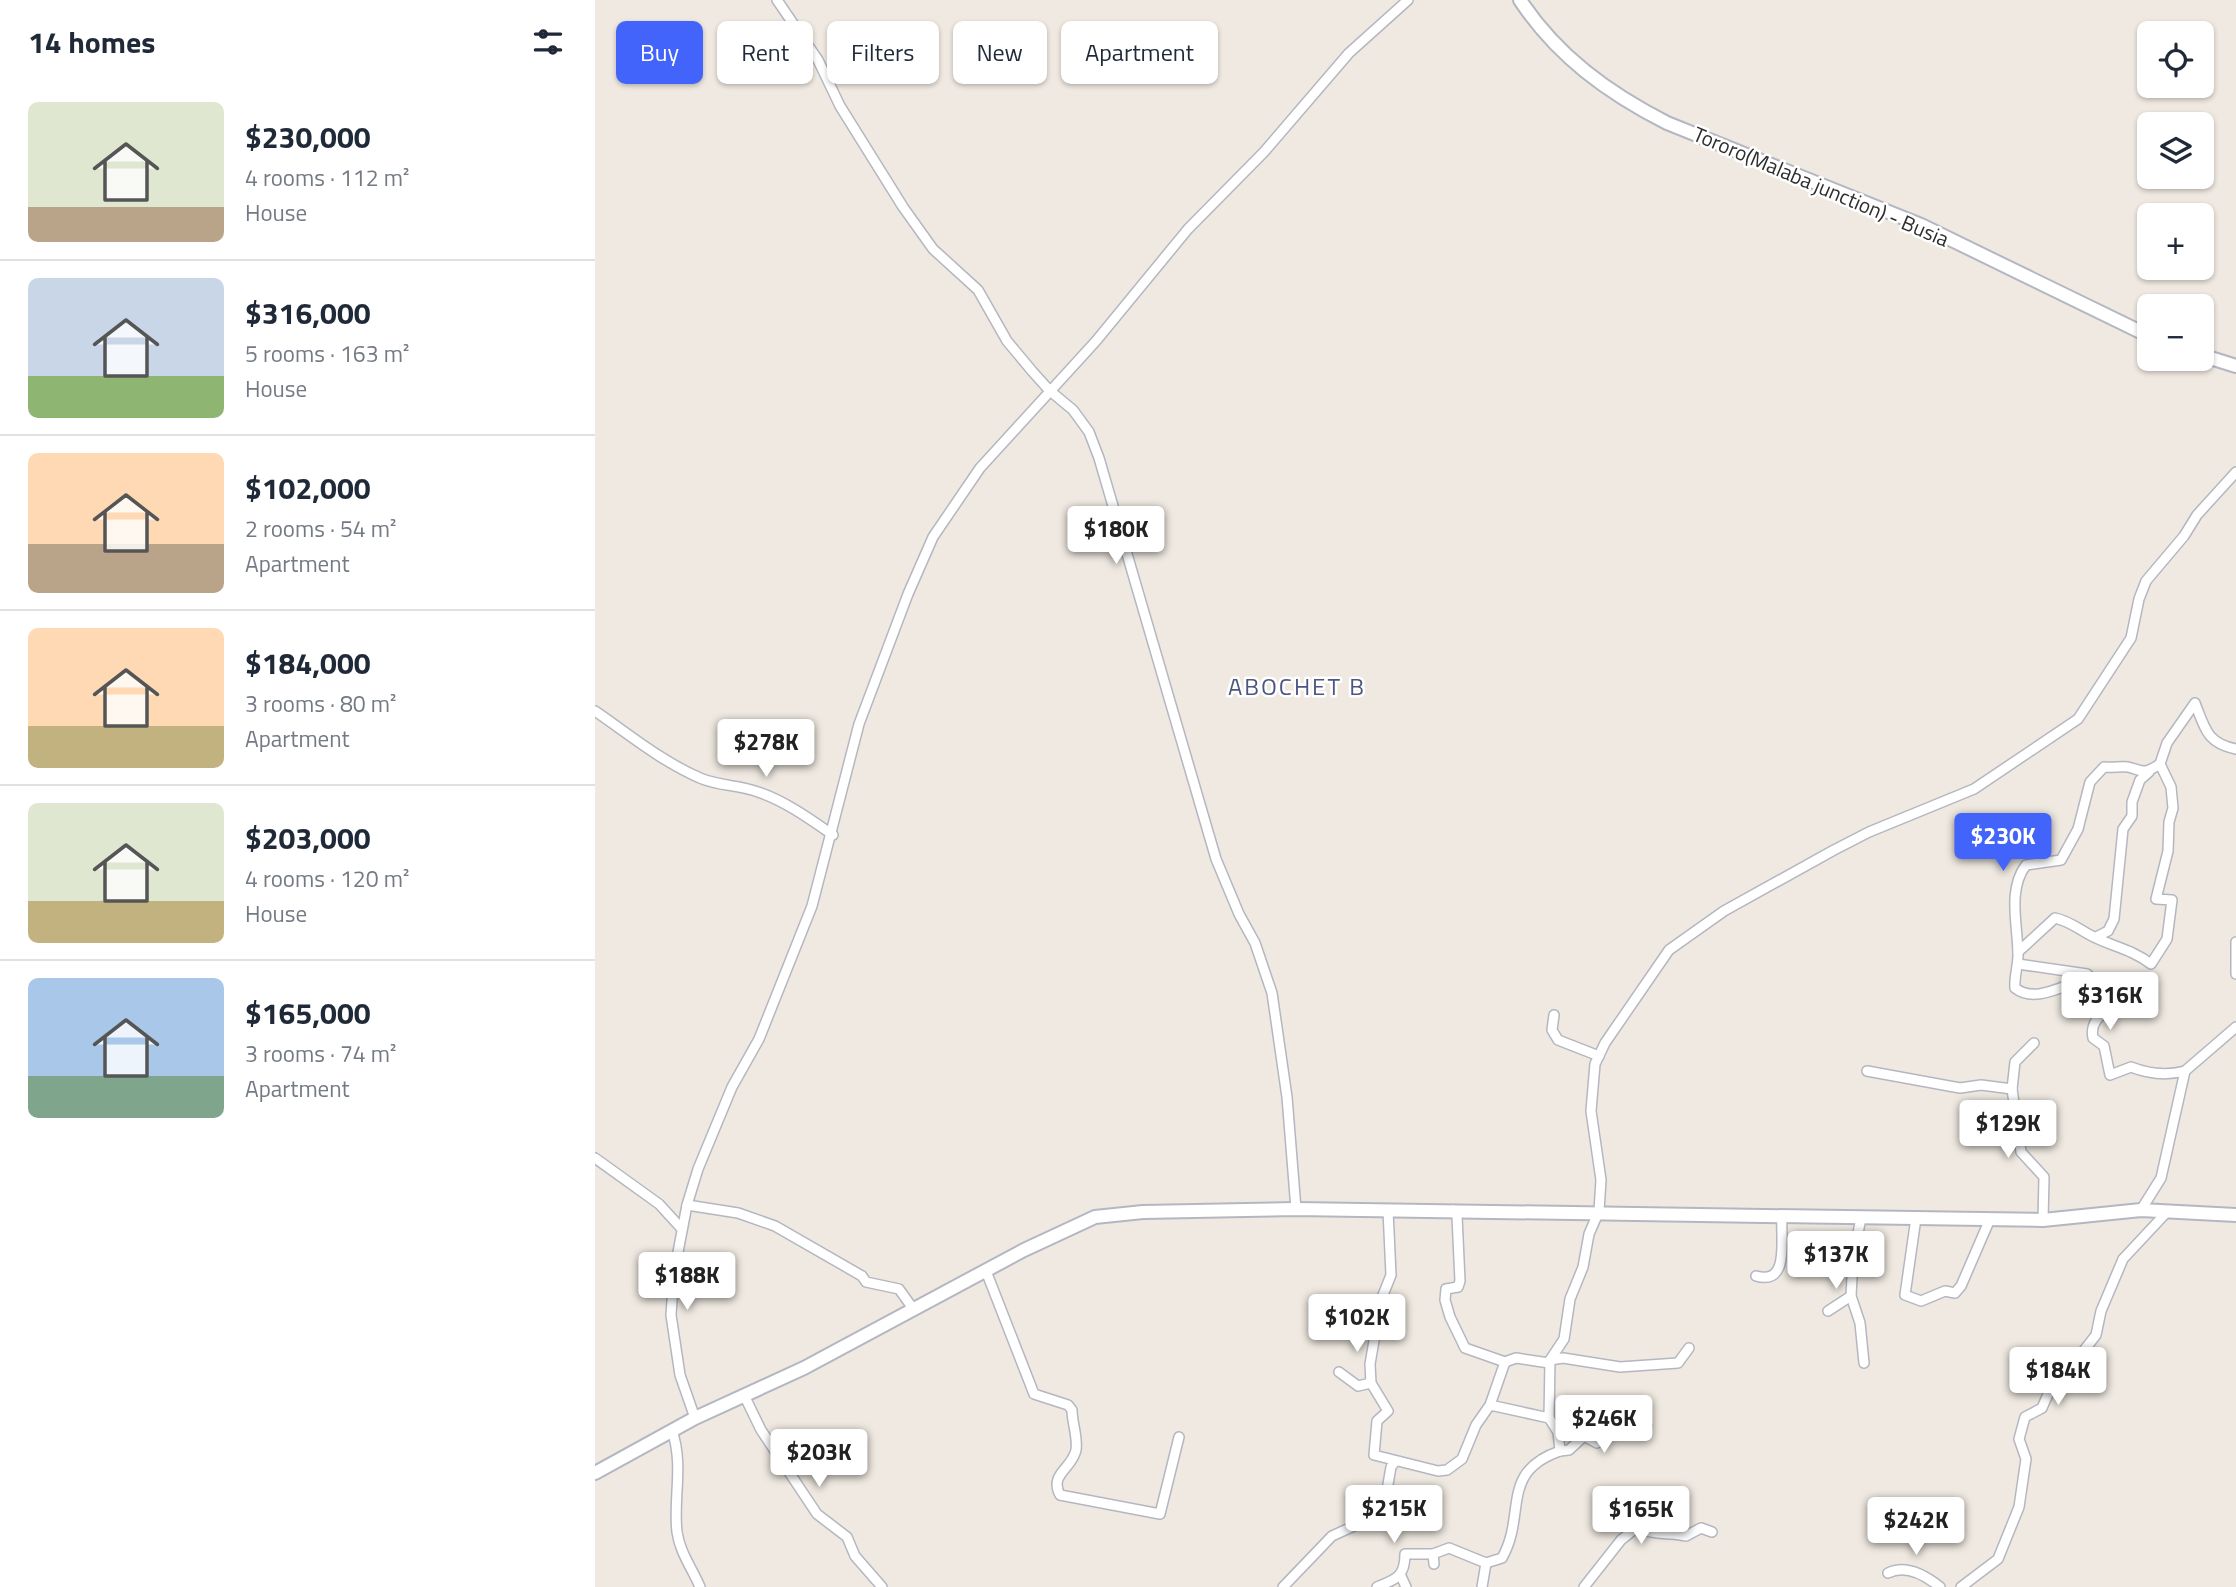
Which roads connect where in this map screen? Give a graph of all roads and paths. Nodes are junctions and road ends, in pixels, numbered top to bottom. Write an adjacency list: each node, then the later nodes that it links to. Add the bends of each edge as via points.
1 (777, 0): 7 (street, via 818,60 840,106 903,207 933,249 978,290 1007,341)
2 (1408, 0): 7 (street, via 1327,76 1289,125 1188,229 1096,341)
3 (1520, 0): 4 (main road, Tororo(Malaba junction) - Busia, via 1540,30 1569,59 1642,110 1921,225)
4 (2137, 330)
5 (2214, 359): 6 (main road)
6 (2236, 366)
7 (1049, 390): 13 (street, via 980,468 933,537 859,724); 31 (street, via 1073,410 1089,432 1099,458 1216,859 1272,993)
8 (2236, 472): 25 (street, via 2146,581 2131,638 2078,719 1974,789 1869,832 1697,929 1669,950)
9 (595, 710): 13 (street, via 649,751 702,780 758,792 799,811)
10 (2236, 749): 11 (street, via 2218,745 2204,727 2195,703 2167,743)
11 (2160, 764): 12 (street); 14 (street, via 2171,788 2173,808 2156,899 2172,900 2167,939 2151,964 2139,954)
12 (2150, 771): 14 (street, via 2140,780 2132,816 2123,829 2114,919 2108,931); 16 (street, via 2104,767 2090,782 2078,829 2061,860 2026,865 2017,876)
13 (833, 835): 30 (street, via 812,906 759,1039 732,1087)
14 (2096, 937): 16 (street, via 2070,921 2055,918)
15 (2236, 942): 19 (street)
16 (2018, 952): 17 (street)
17 (2018, 964): 18 (street); 18 (street, via 2014,985 2022,993 2039,994 2066,986)
18 (2073, 972): 20 (street, via 2087,974 2102,988)
19 (2236, 974)
20 (2114, 991): 21 (street, via 2130,1000); 27 (street, via 2110,1008 2096,1019 2091,1031 2104,1046 2110,1075 2131,1067 2168,1076)
21 (2146, 993)
22 (1554, 1015): 25 (street, via 1552,1030 1558,1040)
23 (2236, 1027): 27 (street)
24 (2034, 1043): 28 (street, via 2015,1062)
25 (1599, 1056): 35 (street, via 1591,1111 1601,1180)
26 (1867, 1071): 28 (street, via 1960,1088)
27 (2185, 1071): 34 (street, via 2161,1178)
28 (2012, 1089): 42 (street, via 2021,1152 2044,1177)
29 (595, 1158): 43 (street, via 659,1204)
30 (687, 1205): 43 (street); 47 (street, via 738,1213 775,1226 866,1282 899,1289)
31 (1296, 1209): 32 (main road); 44 (main road, via 1095,1217)
32 (1388, 1209): 33 (main road); 54 (street, via 1391,1275 1381,1300)
33 (1454, 1210): 35 (main road); 50 (street, via 1460,1281 1444,1294 1450,1317 1465,1348)
34 (2141, 1210): 36 (main road); 42 (main road)
35 (1599, 1212): 38 (main road); 51 (street, via 1570,1299 1564,1339)
36 (2166, 1213): 37 (main road); 77 (street, via 2123,1259 2096,1335 2082,1353 2070,1385 2052,1385 2042,1408 2025,1417 2019,1439 2026,1459 2019,1507 1998,1559)
37 (2236, 1215)
38 (1783, 1216): 39 (main road); 45 (street, via 1781,1266 1775,1276)
39 (1861, 1218): 40 (main road); 46 (street)
40 (1916, 1218): 41 (main road); 41 (street, via 1905,1294 1921,1301 1945,1291 1955,1293 1961,1286)
41 (1990, 1219): 42 (main road)
42 (2043, 1220)
43 (681, 1228): 57 (street, via 671,1315 680,1375)
44 (986, 1270): 47 (main road); 61 (street, via 1034,1394 1072,1410 1076,1448 1058,1477 1056,1487 1061,1495 1160,1514)
45 (1756, 1276)
46 (1851, 1296): 48 (street); 52 (street, via 1860,1323)
47 (914, 1310): 55 (main road)
48 (1828, 1311)
49 (1689, 1348): 51 (street, via 1678,1363 1620,1367 1563,1358)
50 (1505, 1362): 51 (street, via 1516,1358); 56 (street)
51 (1549, 1362): 58 (street)
52 (1864, 1363)
53 (1339, 1372): 54 (street, via 1358,1386)
54 (1371, 1383): 63 (street, via 1388,1411 1377,1421 1374,1455)
55 (744, 1395): 57 (main road); 70 (street, via 761,1430 817,1514 847,1537 855,1556)
56 (1490, 1405): 58 (street); 63 (street, via 1462,1459 1447,1470)
57 (695, 1418): 60 (main road)
58 (1549, 1418): 62 (street, via 1558,1432)
59 (1647, 1426): 62 (street, via 1616,1431 1597,1443 1584,1436 1569,1450)
60 (672, 1430): 64 (main road); 69 (street, via 679,1465 677,1533 680,1550)
61 (1179, 1437)
62 (1560, 1451): 66 (street, via 1539,1459 1522,1478 1508,1547 1499,1561)
63 (1394, 1463): 71 (street, via 1387,1490 1371,1512 1332,1536)
64 (595, 1473)
65 (1712, 1532): 75 (street, via 1701,1528 1686,1536 1663,1536 1636,1528)
66 (1486, 1563): 68 (street, via 1449,1548 1434,1559 1405,1555 1406,1570); 74 (street)
67 (1888, 1573): 76 (street, via 1910,1570)
68 (1401, 1576): 72 (street); 73 (street)
69 (699, 1587)
70 (882, 1587)
71 (1283, 1587)
72 (1377, 1587)
73 (1406, 1587)
74 (1482, 1587)
75 (1584, 1587)
76 (1940, 1587)
77 (1961, 1587)

